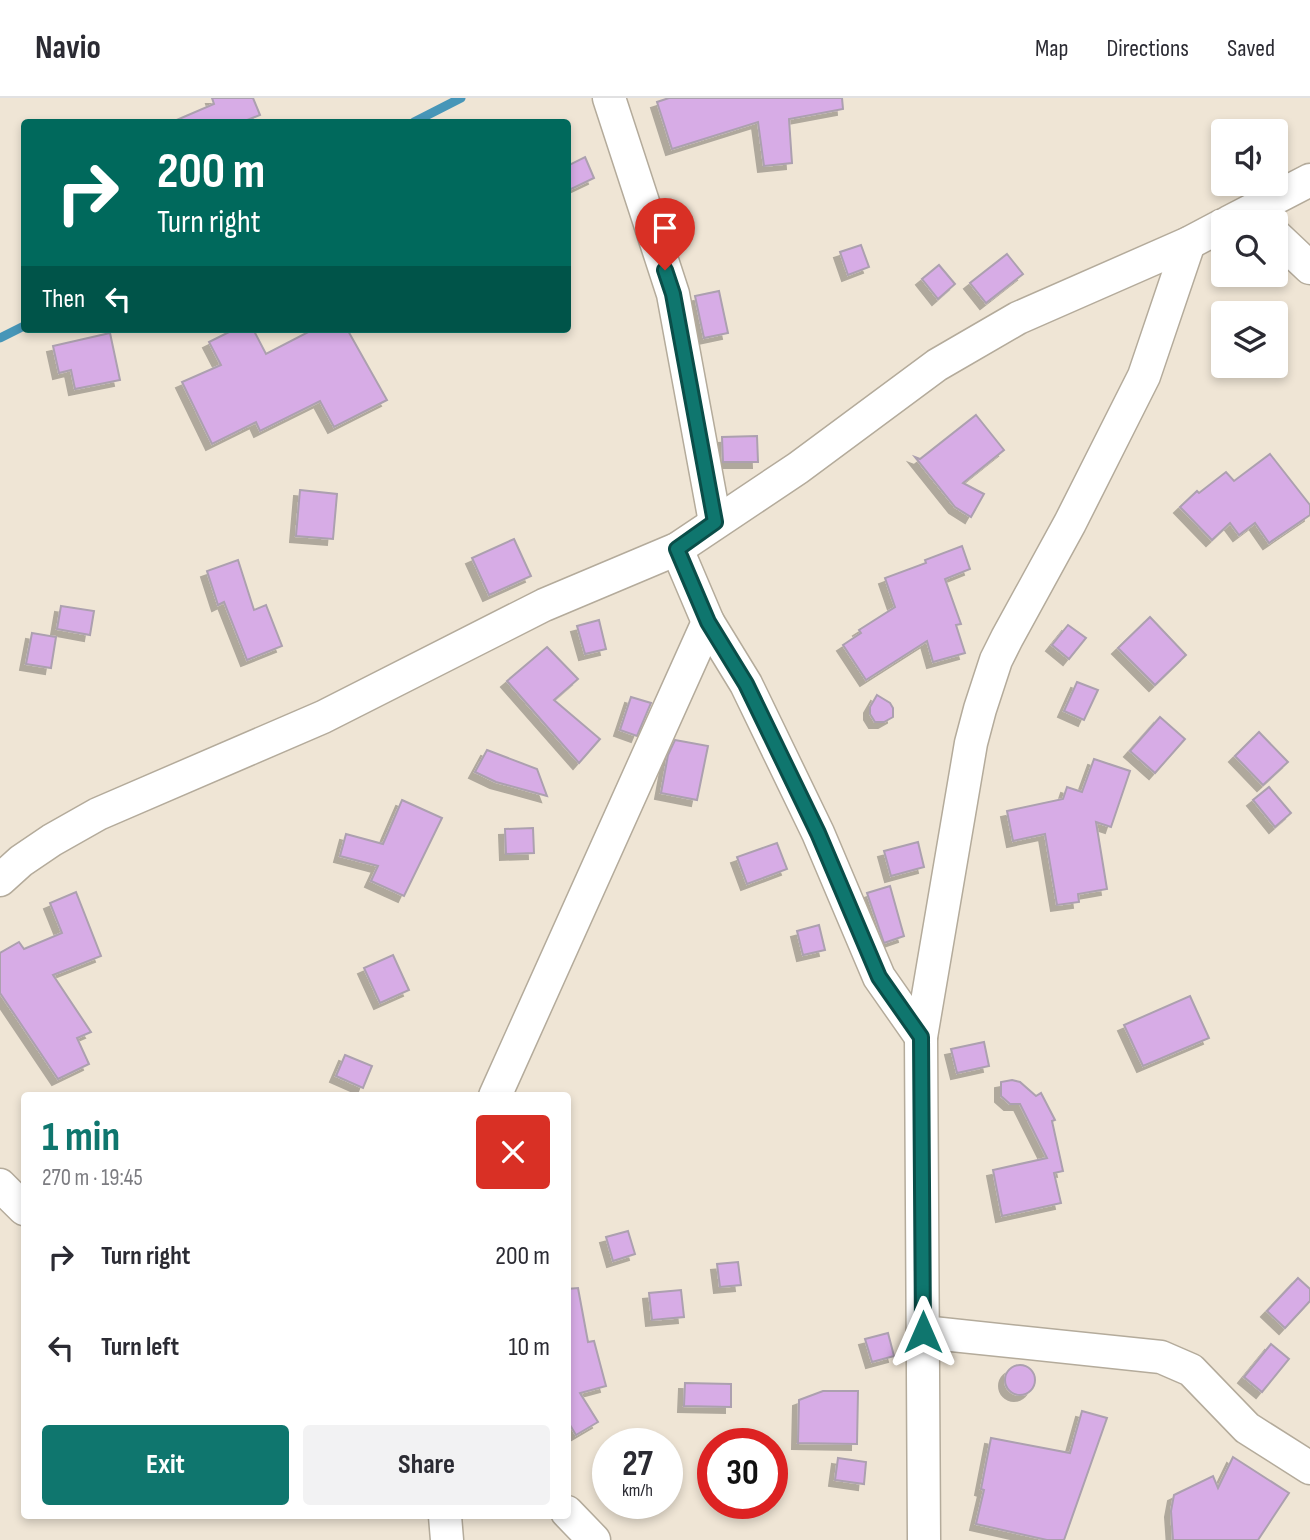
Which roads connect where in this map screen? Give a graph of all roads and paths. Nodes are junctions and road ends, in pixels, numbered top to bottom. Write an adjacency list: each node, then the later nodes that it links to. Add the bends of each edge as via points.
1 (610, 98): 8 (street, via 673,294)
2 (1310, 180): 3 (street)
3 (1258, 210)
4 (1211, 233): 5 (street)
5 (1189, 243): 8 (street, via 1018,318 949,358); 12 (street, via 1144,376 996,660 980,709 957,820)
6 (1288, 247): 7 (street)
7 (1310, 268)
8 (715, 522): 9 (street)
9 (677, 549): 10 (street); 11 (street, via 544,605 323,717 99,814 52,840)
10 (708, 622): 12 (street, via 746,684 818,833 879,977); 13 (street)
11 (0, 880)
12 (921, 1037): 16 (street)
13 (497, 1092)
14 (0, 1185): 15 (street)
15 (21, 1206)
16 (923, 1332): 17 (street, via 1161,1357 1191,1370 1247,1428); 22 (street)
17 (1310, 1468)
18 (571, 1516): 21 (street)
19 (445, 1519): 20 (street)
20 (447, 1540)
21 (594, 1540)
22 (924, 1540)

